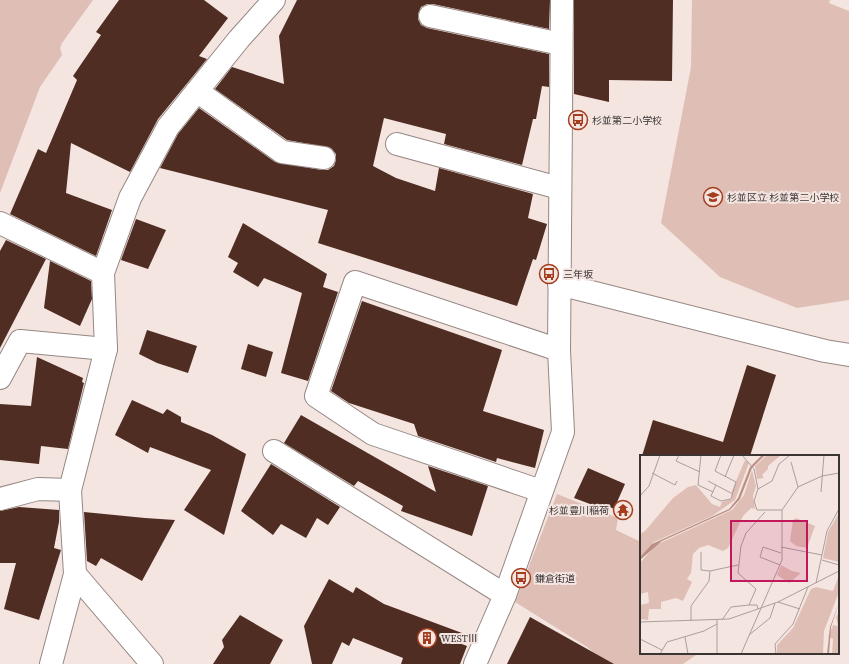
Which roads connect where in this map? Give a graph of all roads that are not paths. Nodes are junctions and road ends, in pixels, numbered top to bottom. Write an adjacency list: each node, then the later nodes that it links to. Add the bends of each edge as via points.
1 (274, 0): 5 (street)
2 (562, 0): 4 (street)
3 (430, 16): 4 (street)
4 (561, 44): 8 (street)
5 (197, 91): 7 (street, via 282,152); 10 (street, via 168,127 130,198)
6 (397, 144): 8 (street)
7 (324, 158)
8 (560, 188): 11 (street)
9 (0, 223): 10 (street)
10 (103, 273): 12 (street)
11 (559, 284): 13 (street); 14 (street)
12 (106, 348): 15 (street, via 20,341); 17 (street)
13 (559, 350): 18 (street, via 563,432); 18 (street, via 355,282 316,396 373,434)
14 (849, 355)
15 (0, 378)
16 (274, 451): 21 (street)
17 (70, 490): 19 (street, via 38,489); 20 (street)
18 (541, 491): 21 (street)
19 (0, 499)
20 (74, 574): 22 (street); 23 (street)
21 (505, 595): 24 (street)
22 (52, 664)
23 (152, 664)
24 (476, 664)

